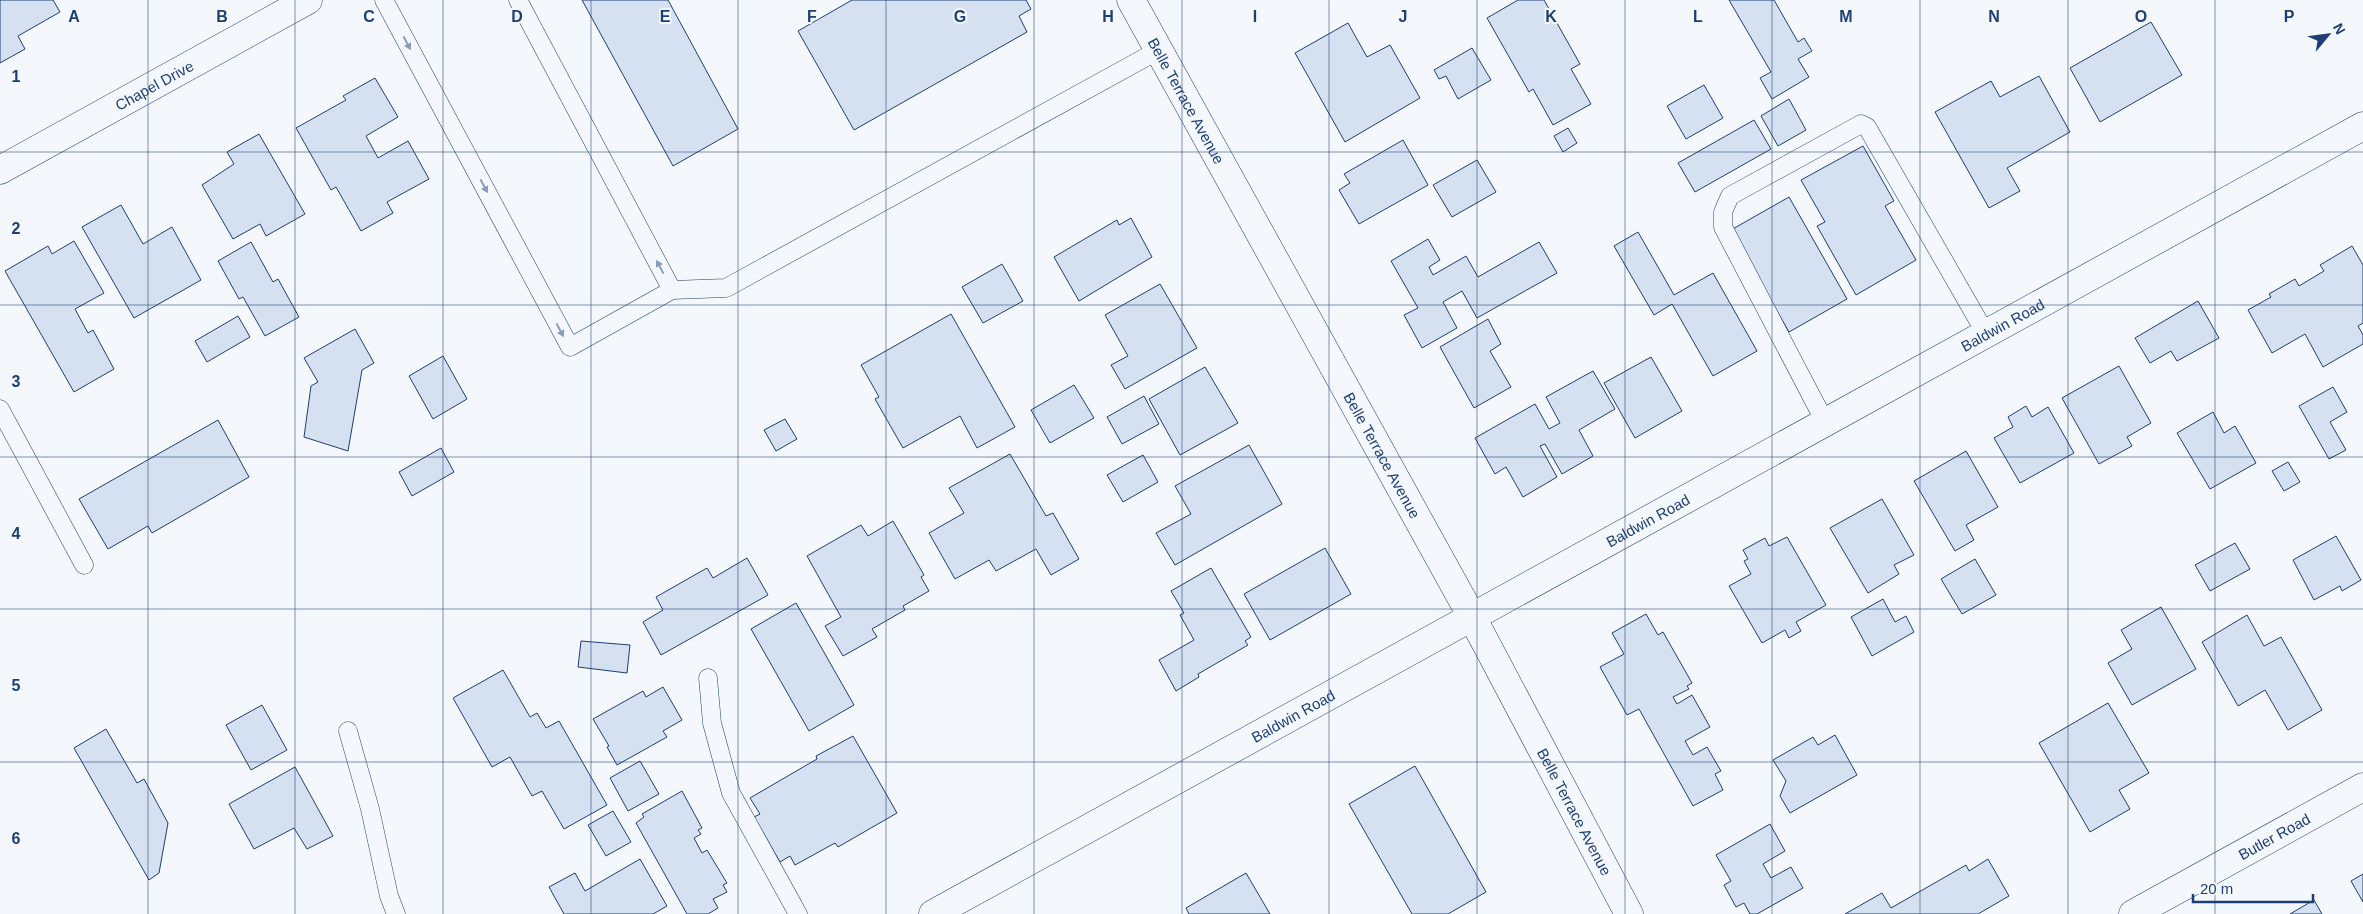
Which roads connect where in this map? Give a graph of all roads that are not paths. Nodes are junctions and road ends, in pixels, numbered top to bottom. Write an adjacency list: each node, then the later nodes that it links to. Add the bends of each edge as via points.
1 (308, 0): 7 (street, Chapel Drive)
2 (384, 0): 8 (lane, one-way to 8, via 570,347)
3 (518, 0): 8 (lane, one-way to 3)
4 (1131, 0): 5 (street, Belle Terrace Avenue)
5 (1159, 50): 8 (lane, via 726,288); 13 (street, Belle Terrace Avenue)
6 (2363, 126): 9 (street, Baldwin Road)
7 (0, 170)
8 (672, 290)
9 (1986, 334): 11 (street, Baldwin Road); 11 (lane, via 1867,127 1861,124 1739,191 1726,201 1723,212 1723,227)
10 (0, 408): 12 (lane)
11 (1825, 422): 13 (street, Baldwin Road)
12 (84, 564)
13 (1472, 617): 19 (street, Baldwin Road); 20 (street, Belle Terrace Avenue)
14 (708, 678): 18 (lane, via 712,723 731,793)
15 (348, 730): 17 (lane)
16 (2363, 787): 21 (street, Butler Road)
17 (396, 914)
18 (798, 914)
19 (933, 914)
20 (1629, 914)
21 (2133, 914)

